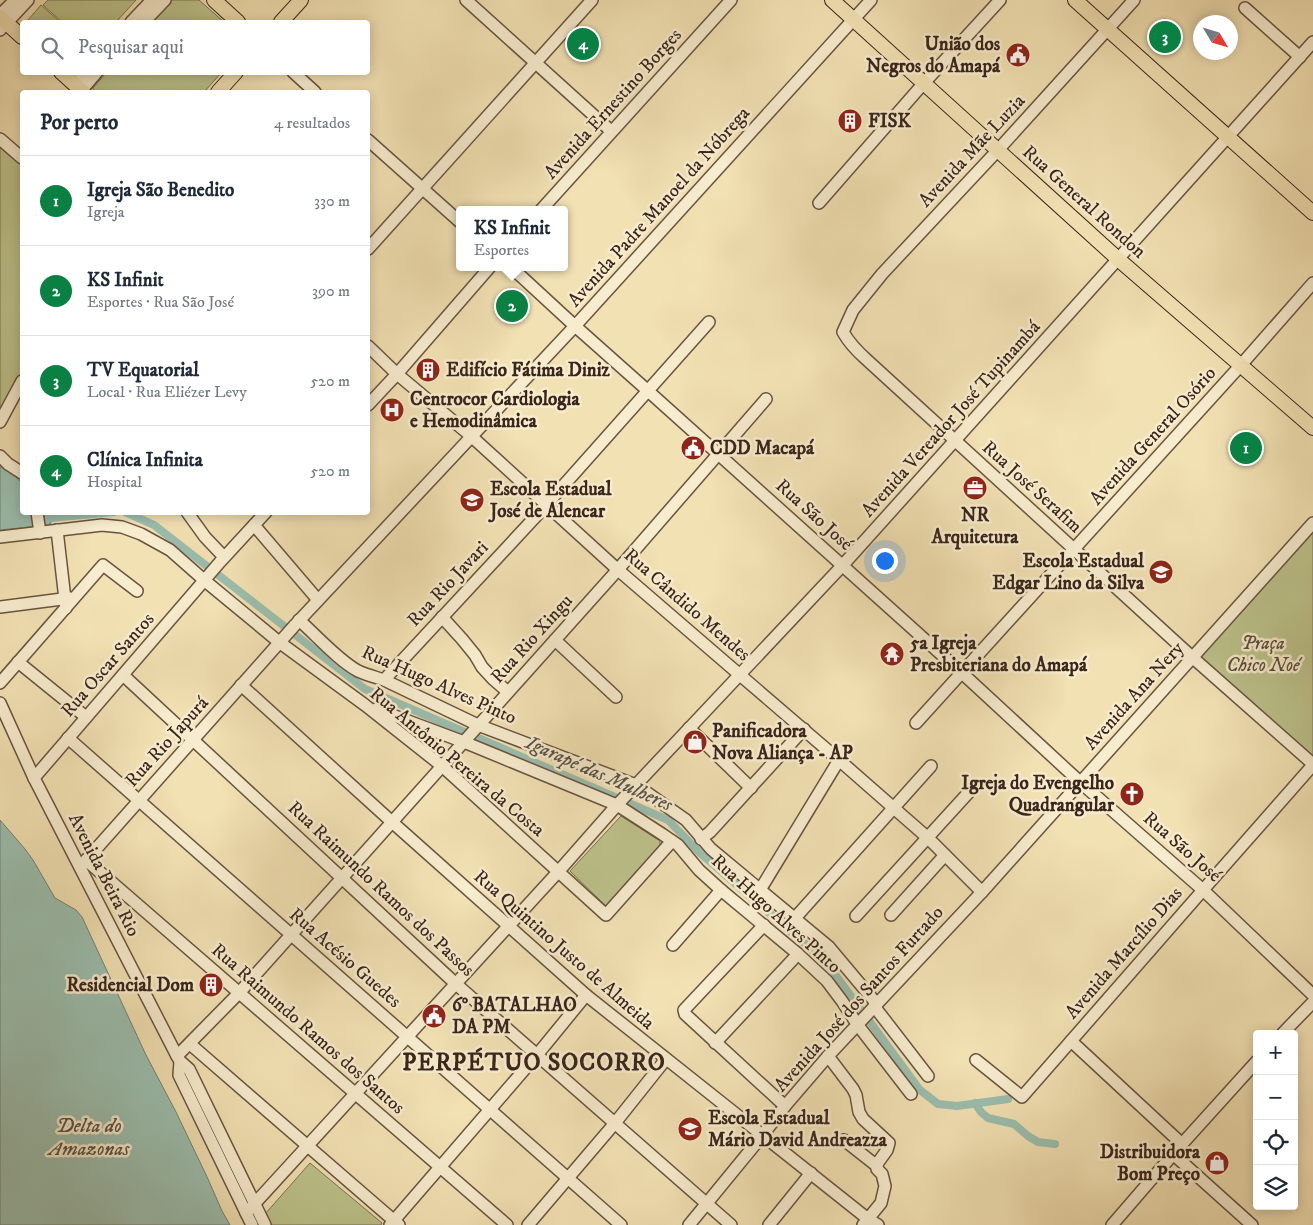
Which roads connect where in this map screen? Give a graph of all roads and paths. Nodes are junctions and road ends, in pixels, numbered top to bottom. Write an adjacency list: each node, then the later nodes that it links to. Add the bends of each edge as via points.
1 (15, 0): 21 (street)
2 (28, 0): 21 (street)
3 (152, 0): 16 (street)
4 (165, 0): 17 (street)
5 (214, 0): 18 (main road)
6 (301, 0): 19 (main road)
7 (466, 0): 26 (street)
8 (592, 0): 26 (street)
9 (731, 0): 36 (street, Avenida Ernestino Borges)
10 (832, 0): 20 (main road, Rua General Rondon)
11 (871, 0): 20 (street, Avenida Padre Manoel da Nóbrega)
12 (1000, 0): 32 (street)
13 (1075, 0): 22 (main road)
14 (1134, 0): 22 (street, Avenida Mãe Luzia)
15 (1245, 8): 25 (street)
16 (133, 20)
17 (146, 20)
18 (236, 20)
19 (283, 20)
20 (853, 20): 32 (main road, Rua General Rondon); 53 (street, Avenida Padre Manoel da Nóbrega)
21 (2, 22): 23 (main road)
22 (1108, 29): 37 (main road); 40 (street, Avenida Mãe Luzia)
23 (20, 36)
24 (1313, 42): 25 (street, Avenida Vereador José Tupinambá)
25 (1300, 57): 37 (street, Avenida Vereador José Tupinambá)
26 (536, 63): 36 (street); 42 (street)
27 (64, 75): 33 (main road)
28 (85, 75): 33 (street)
29 (94, 75): 33 (street)
30 (233, 75): 34 (main road)
31 (296, 75): 35 (street)
32 (923, 84): 40 (main road, Rua General Rondon); 43 (street)
33 (79, 89)
34 (220, 90)
35 (313, 90)
36 (612, 131): 44 (street, Avenida Ernestino Borges)
37 (1228, 137): 45 (main road); 48 (street, Avenida Vereador José Tupinambá)
38 (0, 139): 41 (street)
39 (370, 142): 42 (street)
40 (998, 150): 48 (main road, Rua General Rondon); 54 (street, Avenida Mãe Luzia, via 876,280 853,310)
41 (20, 156)
42 (422, 189): 46 (street); 47 (street)
43 (819, 204)
44 (545, 206)
45 (1313, 214)
46 (456, 219)
47 (370, 247)
48 (1118, 259): 56 (main road, Rua General Rondon); 65 (street, Avenida Vereador José Tupinambá)
49 (487, 271): 57 (street)
50 (515, 271): 53 (street, Rua São José)
51 (1313, 283): 56 (street, Avenida General Osório)
52 (709, 322): 59 (street, Rua Rio Javari)
53 (575, 326): 59 (street, Rua São José); 64 (street, Avenida Padre Manoel da Nóbrega)
54 (843, 332): 65 (street, Rua José Serafim, via 856,350)
55 (370, 348): 57 (street, Rua Cândido Mendes)
56 (1242, 365): 63 (main road, Rua General Rondon); 77 (street, Avenida General Osório)
57 (397, 374): 61 (street); 64 (street, Rua Cândido Mendes)
58 (20, 385): 62 (street)
59 (647, 390): 66 (street, Rua São José); 69 (street, Rua Rio Javari)
60 (766, 399): 66 (street)
61 (370, 403)
62 (0, 422)
63 (1313, 428)
64 (471, 436): 69 (street, Rua Cândido Mendes); 83 (street)
65 (955, 440): 77 (street, Rua José Serafim); 79 (street, Avenida Vereador José Tupinambá)
66 (719, 454): 79 (street, Rua São José); 80 (street)
67 (4, 460): 68 (street)
68 (20, 471)
69 (542, 509): 80 (street, Rua Cândido Mendes); 86 (street, Rua Rio Javari)
70 (189, 515): 78 (street)
71 (263, 515): 74 (street)
72 (38, 523): 75 (street, Rua Antônio Pereira da Costa); 76 (street, Rua Antônio Pereira da Costa)
73 (1313, 523): 90 (street, Avenida Ana Nery)
74 (254, 525): 78 (street); 83 (street)
75 (57, 530): 81 (street, Rua Antônio Pereira da Costa, via 102,525 122,527 170,550); 84 (street)
76 (0, 537)
77 (1074, 549): 90 (street, Rua José Serafim); 92 (street, Avenida General Osório)
78 (222, 559): 81 (street, Rua Oscar Santos)
79 (842, 566): 92 (street, Rua São José); 94 (street, Avenida Vereador José Tupinambá)
80 (616, 571): 88 (street, Rua Rio Xingu); 94 (street, Rua Cândido Mendes)
81 (206, 578): 89 (street, Rua Antônio Pereira da Costa); 93 (street, Rua Oscar Santos)
82 (137, 591): 84 (street, via 103,565)
83 (318, 600): 87 (street)
84 (68, 601): 85 (street); 91 (street)
85 (0, 607)
86 (442, 617): 95 (street, Rua Rio Javari); 98 (street, via 482,667)
87 (297, 622): 89 (street, Rua Rio Japurá); 95 (street, Rua Hugo Alves Pinto, via 357,670)
88 (554, 640): 98 (street, Rua Rio Xingu); 99 (street)
89 (280, 641): 97 (street, Rua Rio Japurá); 101 (street, Rua Antônio Pereira da Costa)
90 (1192, 657): 111 (street, Rua José Serafim); 115 (street, Avenida Ana Nery)
91 (18, 662): 96 (street); 102 (street)
92 (962, 673): 103 (street, Avenida General Osório); 115 (street, Rua São José)
93 (122, 675): 102 (street, Rua Oscar Santos); 108 (street, Rua Raimundo Ramos dos Passos)
94 (740, 675): 105 (street, Avenida Vereador José Tupinambá); 106 (street, Rua Cândido Mendes)
95 (384, 680): 104 (street, Rua Hugo Alves Pinto)
96 (0, 683)
97 (241, 685): 108 (street, Rua Rio Japurá); 122 (street, Rua Quintino Justo de Almeida)
98 (508, 692): 104 (street, Rua Rio Xingu)
99 (616, 697)
100 (0, 703): 114 (street, Avenida Beira Rio)
101 (365, 705): 109 (street, Rua Hugo Alves Pinto); 112 (street, Rua Antônio Pereira da Costa)
102 (86, 717): 107 (street, Rua Oscar Santos)
103 (916, 723)
104 (477, 726): 109 (street); 116 (street, Rua Hugo Alves Pinto)
105 (689, 728): 116 (street, Avenida Vereador José Tupinambá); 117 (street)
106 (804, 729): 110 (street, Rua Cândido Mendes); 117 (street)
107 (68, 738): 114 (street, Rua Oscar Santos); 119 (street, Rua Acésio Guedes)
108 (193, 739): 119 (street, Rua Rio Japurá); 129 (street, Rua Raimundo Ramos dos Passos)
109 (466, 739): 112 (street); 120 (street, Rua Hugo Alves Pinto)
110 (840, 760): 121 (street, Rua Cândido Mendes); 131 (street)
111 (1313, 765): 132 (street, Avenida Marcílio Dias)
112 (442, 766): 122 (street); 128 (street, Rua Antônio Pereira da Costa)
113 (931, 766): 121 (street)
114 (34, 778): 127 (street, Avenida Beira Rio)
115 (1080, 782): 132 (street, Rua São José); 133 (street, Avenida Ana Nery)
116 (634, 787): 120 (street, Avenida Vereador José Tupinambá); 124 (street, Rua Hugo Alves Pinto, via 686,820)
117 (751, 788): 124 (street)
118 (970, 791): 123 (street)
119 (139, 800): 127 (street, Rua Rio Japurá); 139 (street, Rua Acésio Guedes)
120 (619, 803): 125 (street, Rua Hugo Alves Pinto); 128 (street, Avenida Vereador José Tupinambá)
121 (894, 808): 123 (street, Rua Cândido Mendes); 136 (street)
122 (392, 822): 129 (street); 138 (street, Rua Quintino Justo de Almeida)
123 (928, 838): 126 (street, Rua Cândido Mendes); 134 (street)
124 (701, 839): 131 (street, Rua Hugo Alves Pinto)
125 (672, 841): 128 (street, Rua Antônio Pereira da Costa, via 606,915); 130 (street, Rua Hugo Alves Pinto)
126 (945, 855): 133 (street, Rua Cândido Mendes); 135 (street)
127 (83, 863): 143 (street, Rua Raimundo Ramos dos Santos); 156 (street, Avenida Beira Rio)
128 (558, 872): 138 (street, Avenida Vereador José Tupinambá)
129 (342, 878): 139 (street); 142 (street, Rua Raimundo Ramos dos Passos)
130 (721, 890): 137 (street, Rua Hugo Alves Pinto); 140 (street)
131 (760, 890): 136 (street, Rua Hugo Alves Pinto)
132 (1203, 890): 145 (street, Rua São José); 151 (street, Avenida Marcílio Dias)
133 (982, 892): 147 (street, Avenida José dos Santos Furtado)
134 (856, 916)
135 (891, 916)
136 (795, 918): 147 (street, Rua Hugo Alves Pinto, via 829,948)
137 (764, 925): 141 (street, Rua Hugo Alves Pinto); 152 (street, via 684,1010)
138 (508, 926): 142 (street, Avenida Vereador José Tupinambá); 144 (street, Rua Quintino Justo de Almeida)
139 (291, 935): 143 (street); 150 (street, Rua Acésio Guedes)
140 (673, 945)
141 (798, 954): 148 (street, Rua Hugo Alves Pinto, via 827,981); 152 (street)
142 (456, 984): 150 (street, Avenida Vereador José Tupinambá); 154 (street, Rua Raimundo Ramos dos Passos)
143 (239, 993): 153 (street); 161 (street, Rua Raimundo Ramos dos Santos)
144 (586, 995): 154 (street); 157 (street, Rua Quintino Justo de Almeida)
145 (1313, 995)
146 (1313, 1002): 149 (street)
147 (874, 1006): 148 (street, Avenida José dos Santos Furtado); 160 (street, Rua Hugo Alves Pinto)
148 (859, 1022): 155 (street, Avenida José dos Santos Furtado); 162 (street, Rua Hugo Alves Pinto)
149 (1286, 1030)
150 (407, 1037): 161 (street, Avenida Vereador José Tupinambá); 164 (street, Rua Acésio Guedes)
151 (1071, 1041): 158 (street, Avenida Marcílio Dias, via 1022,1097); 168 (street)
152 (715, 1043): 163 (street)
153 (190, 1044): 156 (street); 169 (street)
154 (537, 1055): 164 (street); 165 (street, Rua Raimundo Ramos dos Passos)
155 (828, 1056): 163 (street, Avenida José dos Santos Furtado); 171 (street, via 853,1089 863,1119 889,1143)
156 (179, 1058): 175 (street, Avenida Beira Rio, via 189,1069); 177 (street, Avenida Beira Rio, via 179,1075)
157 (666, 1059): 165 (street); 166 (street, Rua Quintino Justo de Almeida)
158 (976, 1060)
159 (1253, 1065): 168 (street)
160 (928, 1076)
161 (356, 1094): 169 (street, Avenida Vereador José Tupinambá); 172 (street, Rua Raimundo Ramos dos Santos)
162 (911, 1094)
163 (785, 1106): 166 (street, Avenida José dos Santos Furtado)
164 (490, 1110): 172 (street); 174 (street, Rua Acésio Guedes)
165 (615, 1123): 174 (street); 176 (street, Rua Raimundo Ramos dos Passos)
166 (762, 1136): 173 (street, Rua Quintino Justo de Almeida); 176 (street, Avenida José dos Santos Furtado)
167 (844, 1140): 171 (street)
168 (1182, 1144): 170 (street)
169 (307, 1146): 175 (street, Avenida Vereador José Tupinambá); 179 (street)
170 (1173, 1154): 188 (street); 189 (street)
171 (877, 1166): 178 (street, via 885,1186 881,1204)
172 (440, 1167): 179 (street); 182 (street, Rua Raimundo Ramos dos Santos)
173 (811, 1173): 178 (street, Rua Quintino Justo de Almeida); 187 (street)
174 (568, 1178): 183 (street); 184 (street, Rua Acésio Guedes)
175 (255, 1204): 177 (street, Avenida Vereador José Tupinambá); 181 (street, Avenida Beira Rio)
176 (706, 1204): 185 (street, Avenida José dos Santos Furtado); 186 (street, Rua Raimundo Ramos dos Passos)
177 (246, 1213): 180 (street, Avenida Beira Rio)
178 (870, 1223)
179 (394, 1224)
180 (252, 1225)
181 (266, 1225)
182 (507, 1225)
183 (528, 1225)
184 (621, 1225)
185 (689, 1225)
186 (731, 1225)
187 (769, 1225)
188 (1112, 1225)
189 (1252, 1225)

